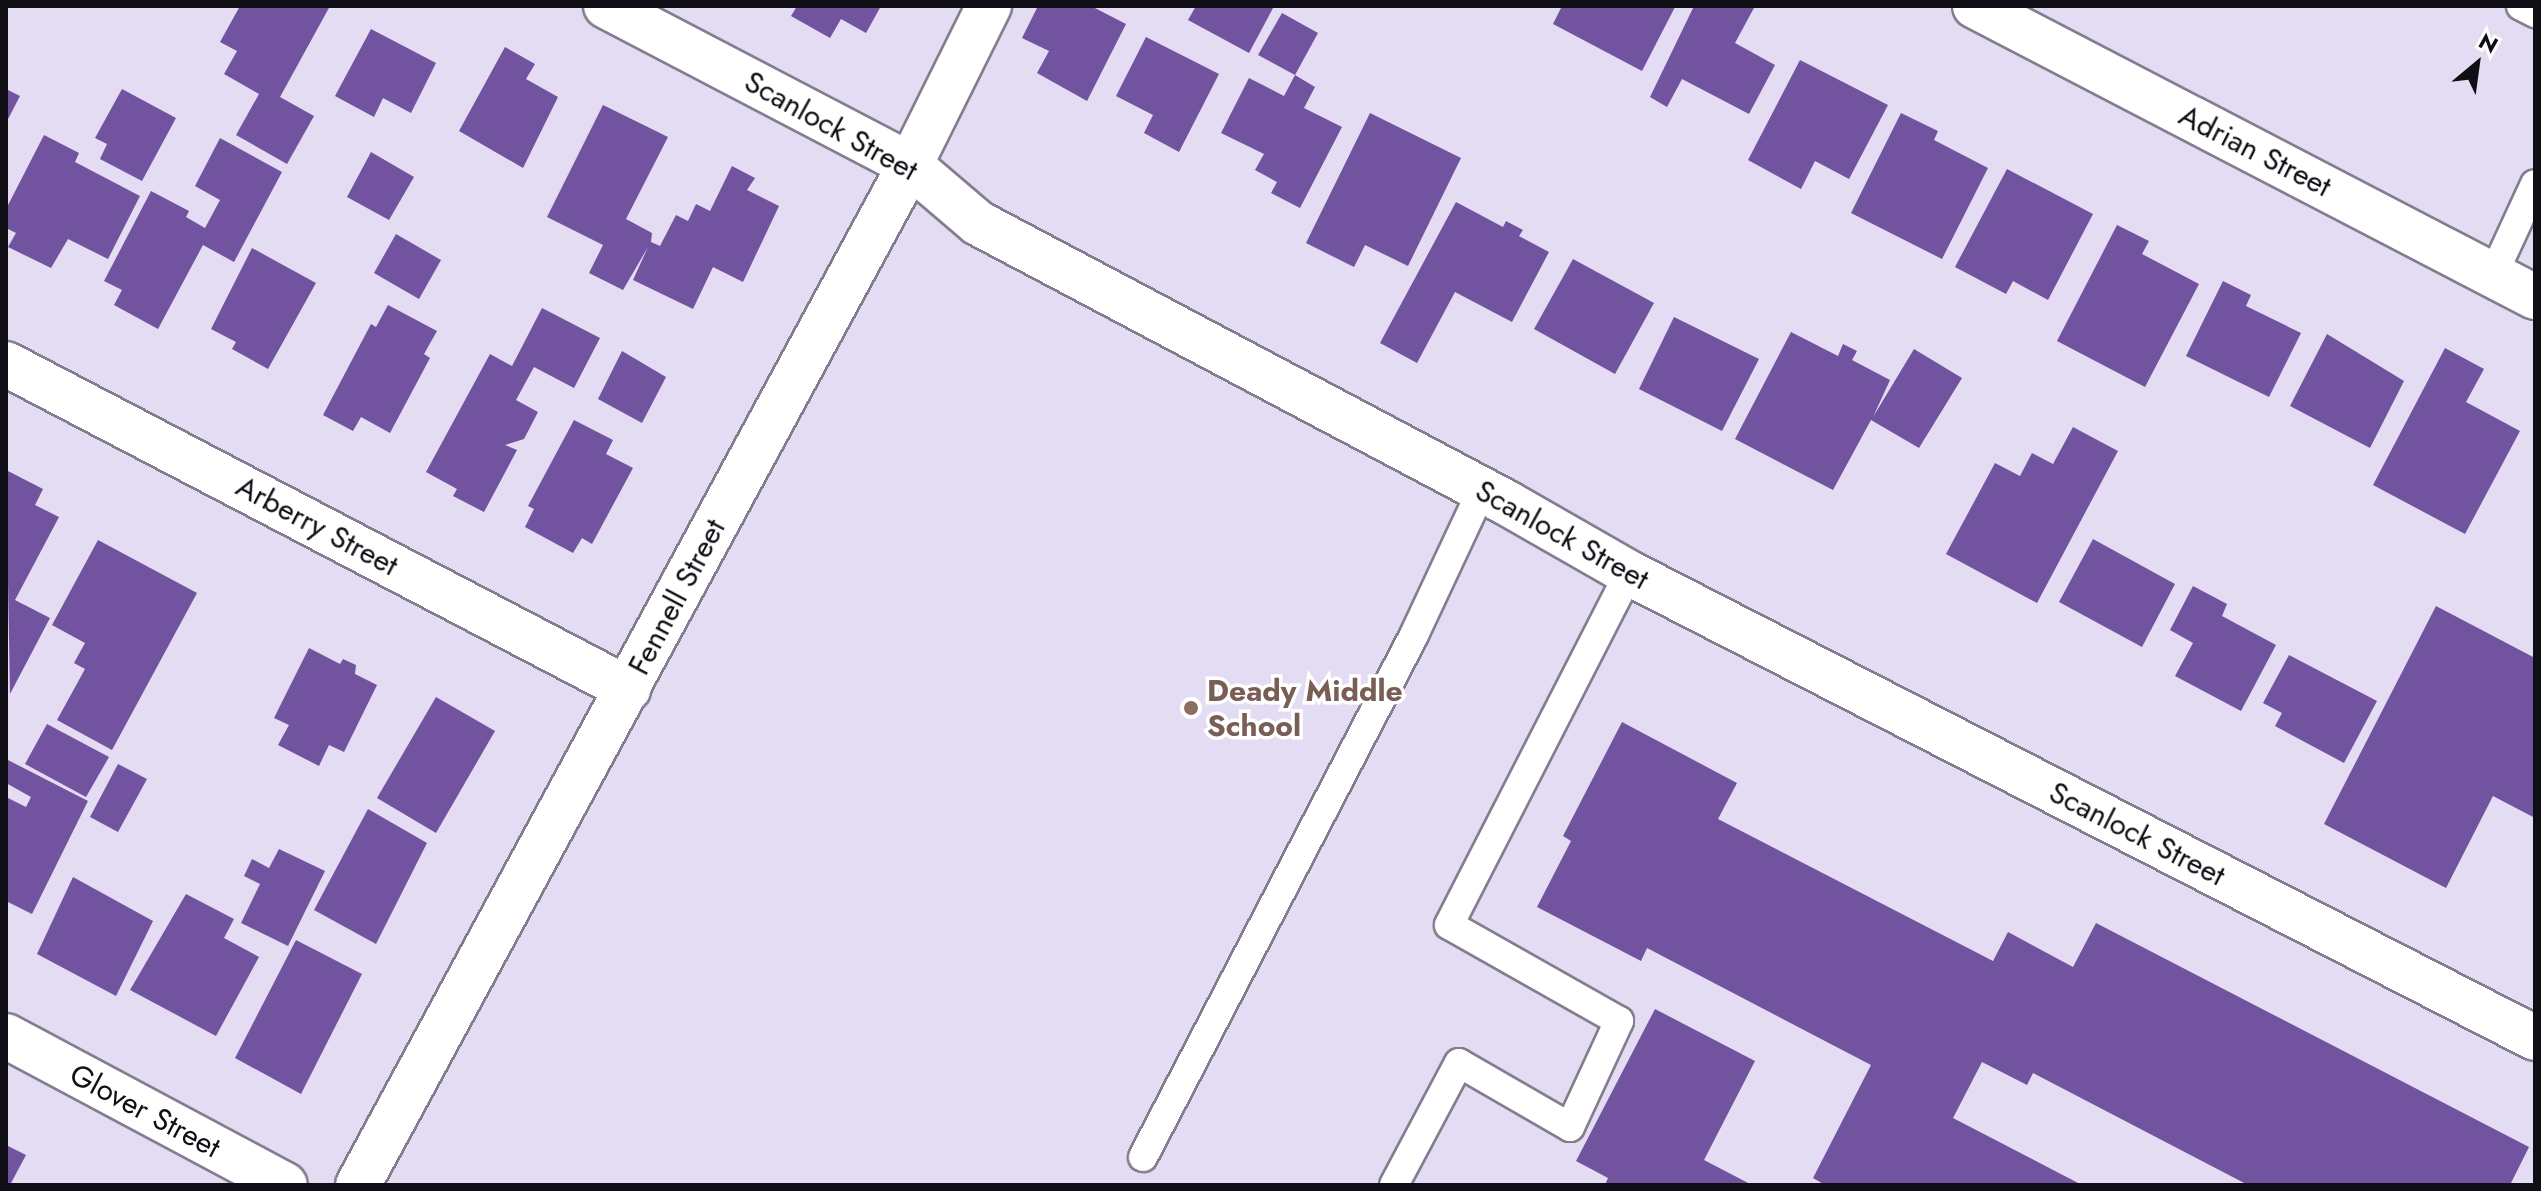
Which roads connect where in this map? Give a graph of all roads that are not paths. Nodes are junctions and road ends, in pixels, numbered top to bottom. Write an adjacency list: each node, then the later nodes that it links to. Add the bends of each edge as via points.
1 (606, 6): 6 (street, Scanlock Street)
2 (989, 6): 6 (street, Fennell Street)
3 (1975, 6): 8 (street, Adrian Street)
4 (2521, 6): 5 (lane)
5 (2535, 13)
6 (910, 165): 11 (street, Scanlock Street, via 978,223); 13 (street, Fennell Street)
7 (2535, 184): 8 (lane)
8 (2493, 275): 9 (street, Adrian Street)
9 (2535, 297)
10 (6, 364): 13 (street, Arberry Street)
11 (1482, 490): 12 (street, Scanlock Street); 16 (lane, via 1407,649)
12 (1629, 573): 15 (street, Scanlock Street); 19 (lane, via 1449,925 1619,1021 1570,1127 1459,1063)
13 (628, 689): 18 (street, Fennell Street)
14 (6, 1036): 17 (street, Glover Street)
15 (2535, 1038)
16 (1143, 1157)
17 (285, 1185)
18 (358, 1185)
19 (1394, 1185)

